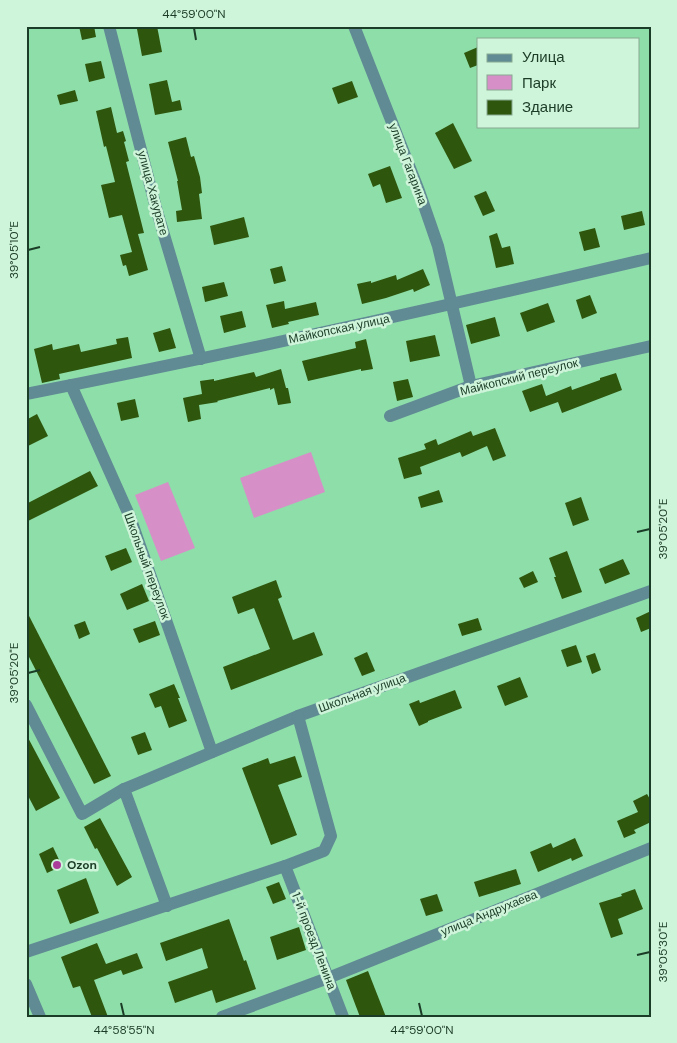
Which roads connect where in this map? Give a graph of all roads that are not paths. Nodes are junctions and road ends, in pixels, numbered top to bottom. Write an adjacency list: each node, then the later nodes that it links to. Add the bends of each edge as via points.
1 (109, 26): 6 (street, улица Хакурате, via 156,208)
2 (354, 26): 4 (street, улица Гагарина, via 419,192 438,246)
3 (651, 258): 4 (street, Майкопская улица)
4 (452, 304): 6 (street, Майкопская улица); 8 (street, улица Гагарина)
5 (651, 346): 8 (street, Майкопский переулок)
6 (201, 359): 7 (street, Майкопская улица)
7 (71, 386): 9 (street, Майкопская улица); 14 (street, Школьный переулок, via 130,517)
8 (471, 386): 10 (street, Майкопский переулок)
9 (26, 394)
10 (390, 416)
11 (651, 591): 13 (street, Школьная улица)
12 (26, 705): 15 (street, Школьная улица, via 82,814)
13 (298, 716): 14 (street, Школьная улица); 17 (street, via 331,836 324,851)
14 (212, 752): 15 (street, Школьная улица)
15 (124, 790): 18 (street)
16 (651, 848): 20 (street, улица Андрухаева)
17 (285, 866): 18 (street); 20 (street, 1-й проезд Ленина)
18 (167, 906): 19 (street)
19 (26, 952)
20 (328, 978): 23 (street, улица Андрухаева); 24 (street, 1-й проезд Ленина)
21 (26, 984): 22 (street)
22 (40, 1017)
23 (222, 1017)
24 (342, 1017)

